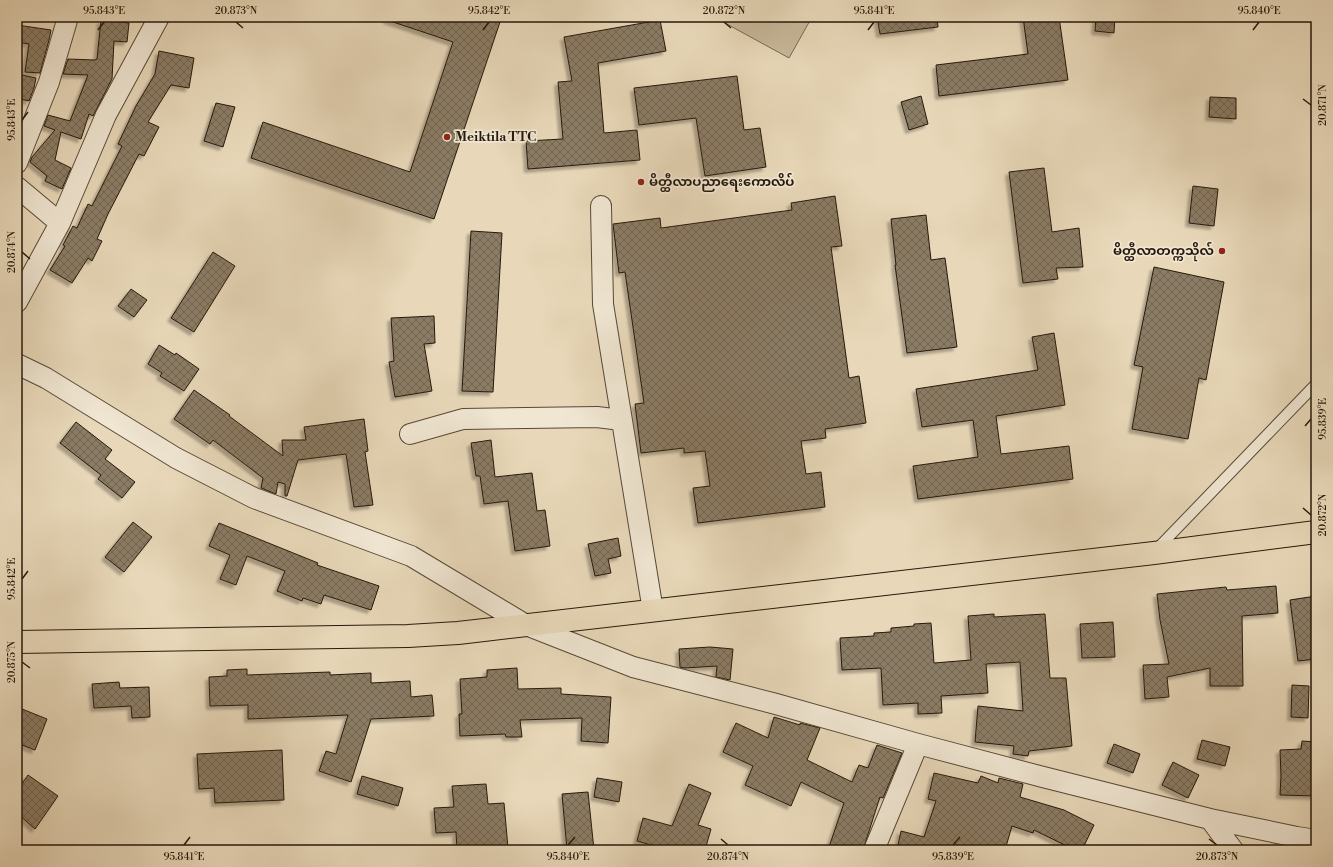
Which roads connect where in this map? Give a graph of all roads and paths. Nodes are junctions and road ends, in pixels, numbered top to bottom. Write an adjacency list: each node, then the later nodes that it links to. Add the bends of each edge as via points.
1 (68, 17): 3 (street, via 49,82)
2 (159, 17): 6 (street, via 106,115)
3 (17, 163)
4 (17, 187): 6 (street)
5 (601, 206): 10 (street, via 603,304)
6 (60, 223): 7 (street)
7 (17, 302)
8 (17, 364): 15 (street, via 46,378 176,458 247,494 411,556)
9 (1316, 384): 13 (lane)
10 (621, 420): 11 (street, via 597,417 463,419); 14 (street)
11 (410, 434)
12 (1316, 532): 13 (highway)
13 (1154, 553): 14 (highway)
14 (653, 611): 15 (highway)
15 (526, 625): 16 (highway, via 408,636); 17 (street, via 634,667)
16 (17, 642)
17 (918, 744): 18 (street); 20 (street)
18 (1210, 819): 19 (street); 21 (street)
19 (1316, 840)
20 (874, 850)
21 (1233, 850)

